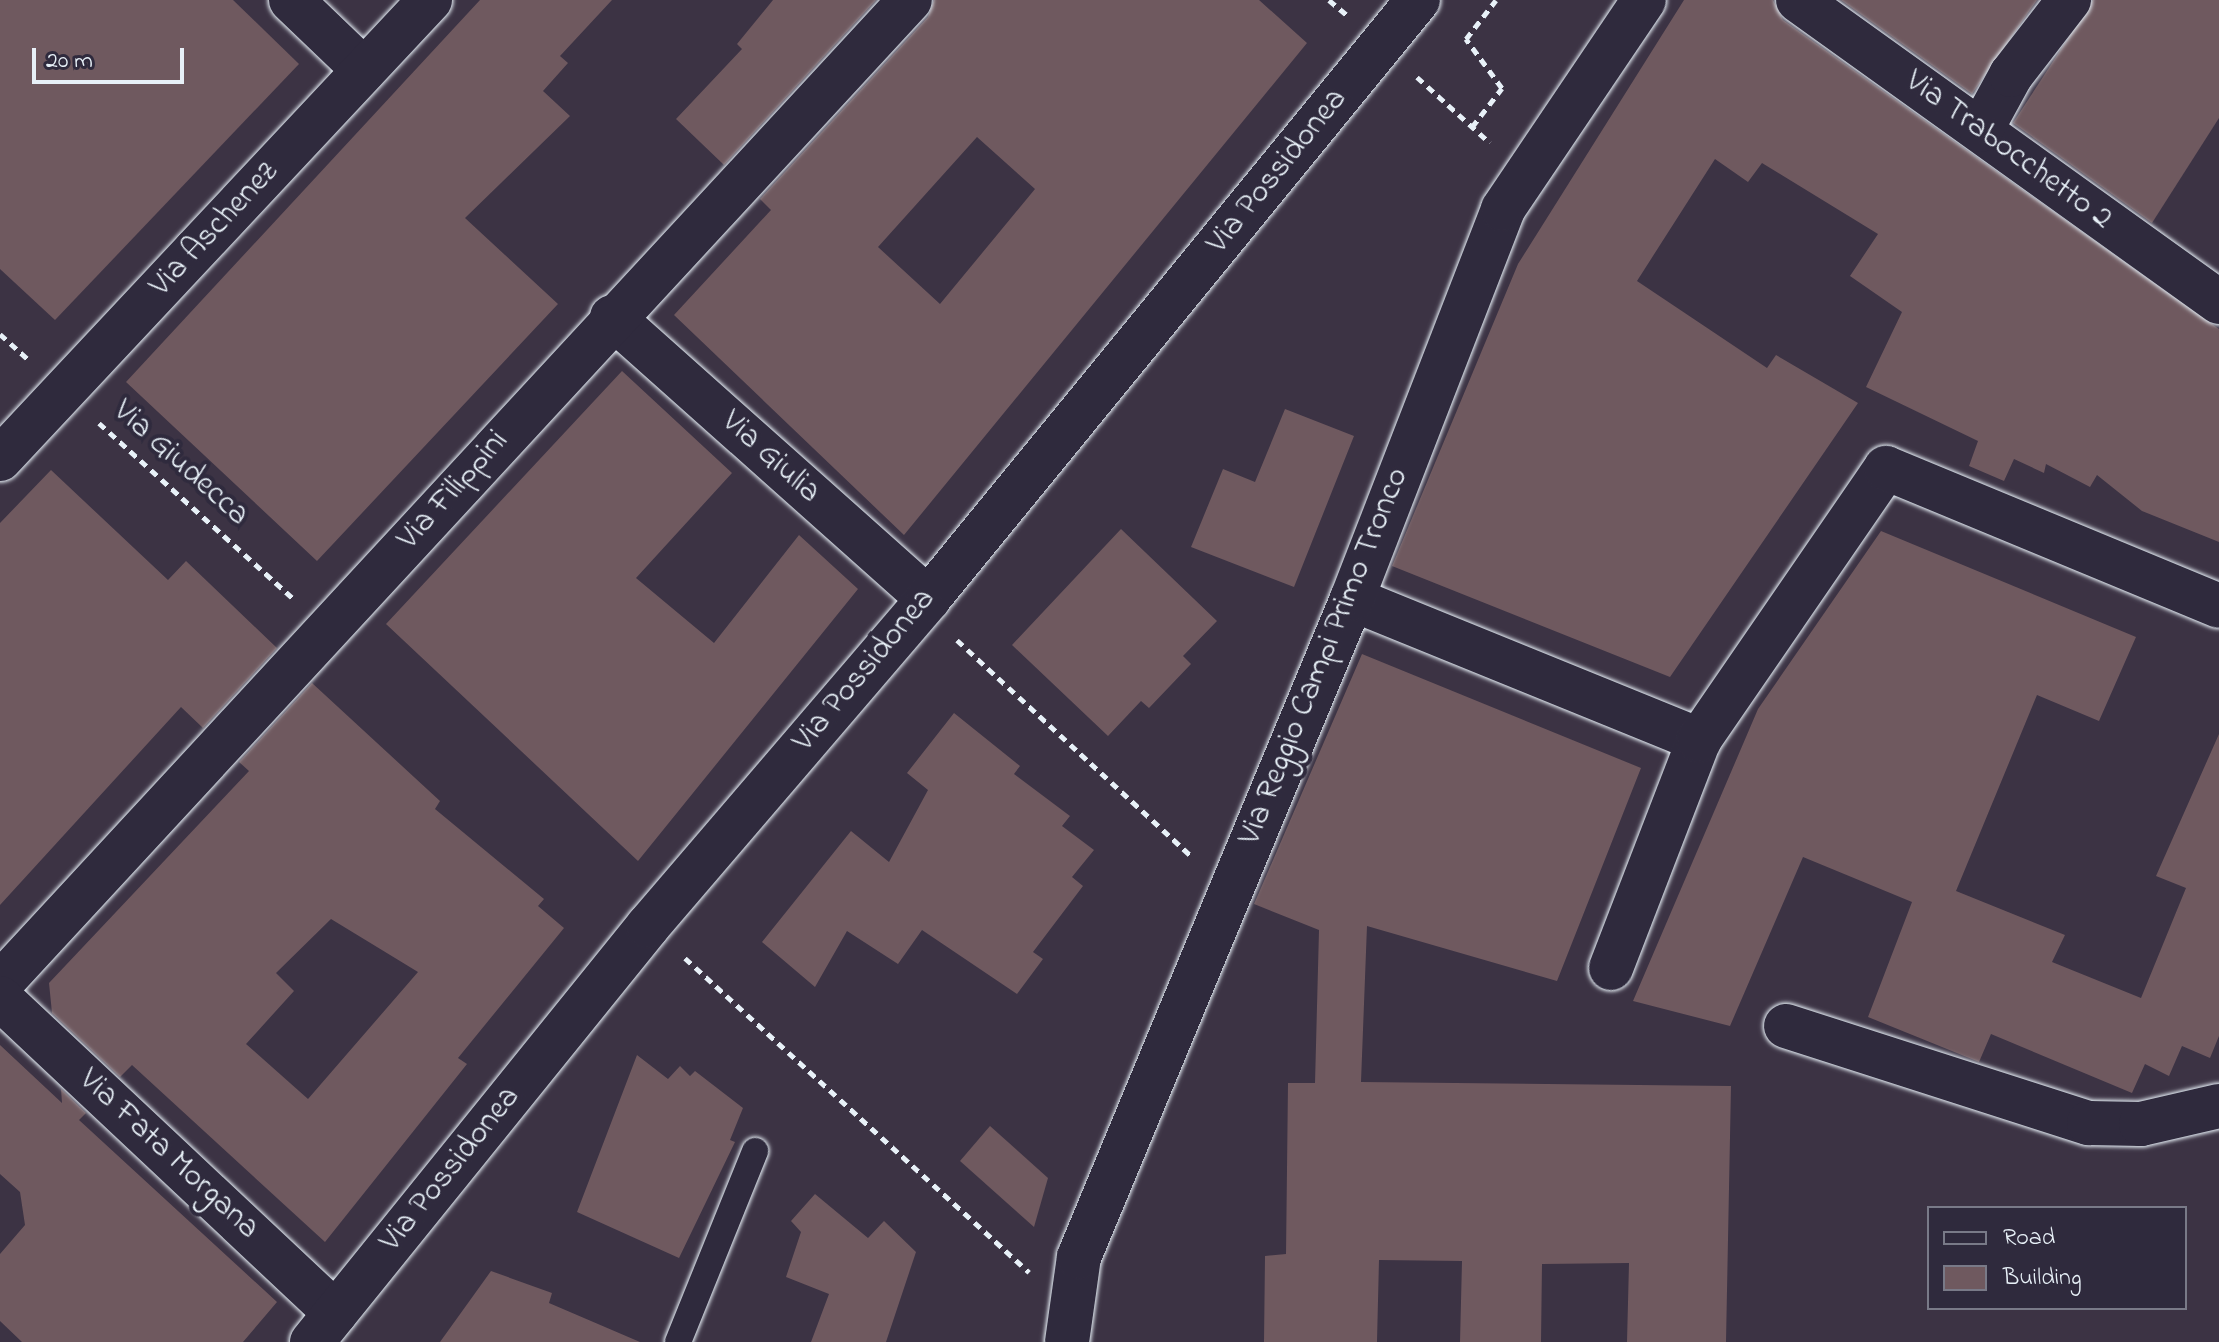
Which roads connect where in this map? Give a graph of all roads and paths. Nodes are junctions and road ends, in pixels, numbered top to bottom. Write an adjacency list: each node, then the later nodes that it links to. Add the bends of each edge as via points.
1 (291, 0): 10 (street)
2 (430, 0): 10 (street, Via Aschenez)
3 (910, 0): 15 (street, Via Filippini)
4 (1418, 0): 9 (street, Via Possidonea)
5 (1496, 0): 11 (path, via 1466,39 1502,88)
6 (1644, 0): 20 (street, Via Reggio Campi Primo Tronco, via 1503,209)
7 (1798, 0): 12 (street, Via Trabocchetto 2)
8 (2069, 0): 12 (street, via 2011,75)
9 (1382, 45): 11 (path); 19 (street, Via Possidonea)
10 (364, 70): 17 (street, Via Aschenez)
11 (1472, 127): 13 (path)
12 (1981, 130): 14 (street, Via Trabocchetto 2)
13 (1480, 135)
14 (2219, 302)
15 (612, 317): 19 (street, Via Giulia); 22 (street, Via Filippini)
16 (0, 334): 17 (path, Via Giudecca)
17 (63, 392): 18 (street, Via Aschenez); 22 (path, Via Giudecca)
18 (0, 459)
19 (928, 599): 34 (street, Via Possidonea, via 648,926)
20 (1352, 599): 24 (street); 33 (street, Via Reggio Campi Primo Tronco, via 1079,1257)
21 (2219, 606): 24 (street, via 1886,468)
22 (328, 629): 28 (street, Via Filippini)
23 (962, 647): 25 (path)
24 (1699, 740): 26 (street)
25 (1154, 825)
26 (1611, 968)
27 (698, 970): 33 (path)
28 (0, 984)
29 (0, 998): 34 (street, Via Fata Morgana)
30 (1786, 1026): 31 (street, via 2089,1123 2141,1124)
31 (2219, 1106)
32 (755, 1151): 35 (lane)
33 (1069, 1326)
34 (323, 1327)
35 (678, 1342)

